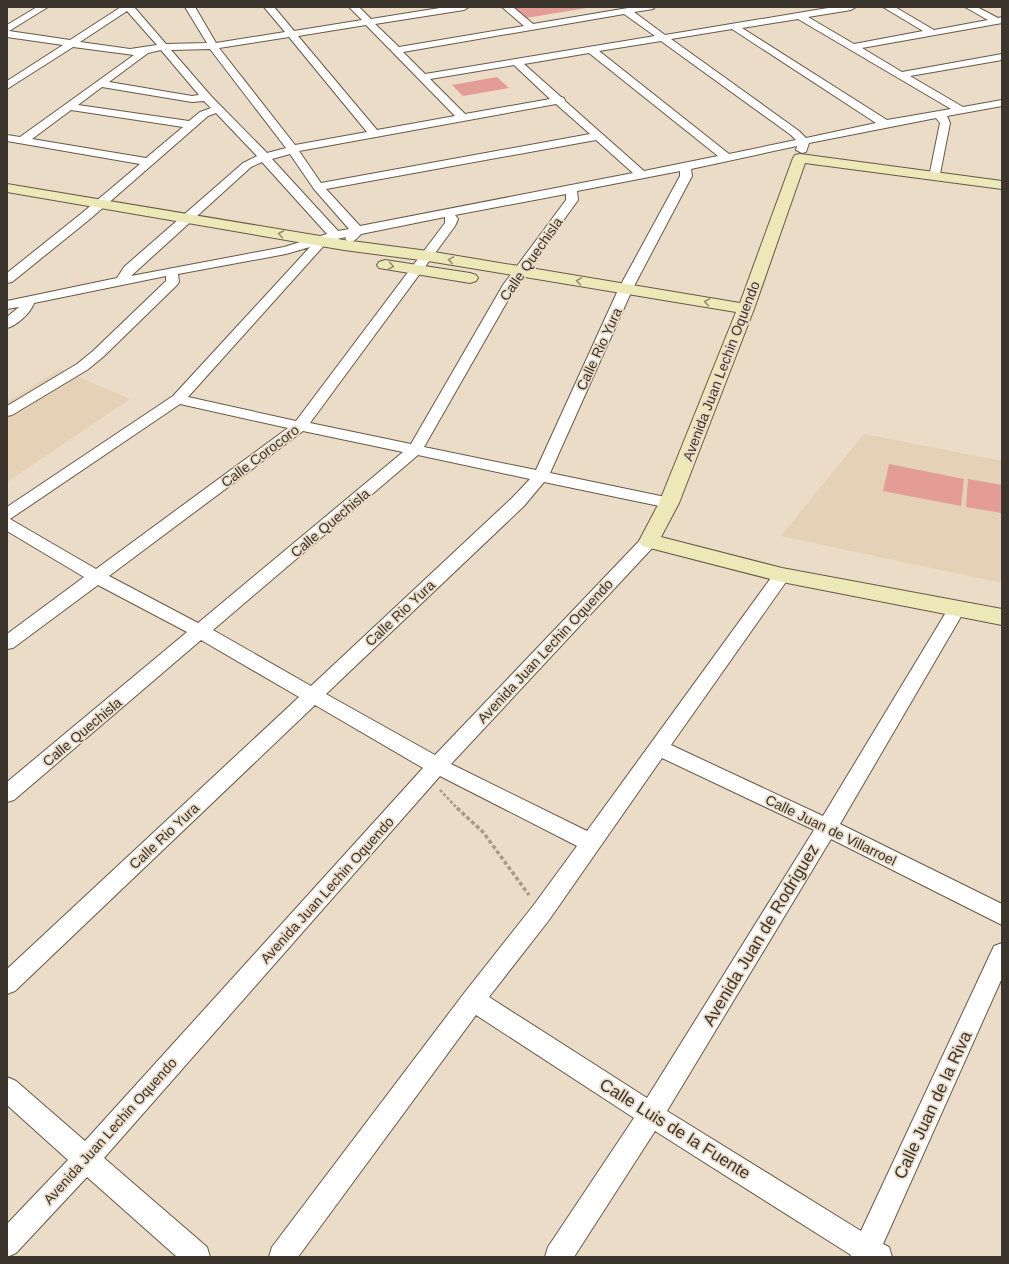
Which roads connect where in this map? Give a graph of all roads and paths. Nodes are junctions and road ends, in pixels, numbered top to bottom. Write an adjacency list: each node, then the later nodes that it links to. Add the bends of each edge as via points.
1 (43, 7): 18 (street)
2 (128, 7): 23 (street); 25 (street)
3 (190, 7): 24 (street)
4 (269, 7): 21 (street)
5 (354, 7): 15 (street)
6 (464, 7): 15 (street)
7 (507, 7): 16 (street)
8 (650, 7): 12 (street)
9 (851, 7): 13 (street)
10 (888, 7): 19 (street)
11 (970, 7): 14 (street)
12 (626, 11): 16 (street); 22 (street)
13 (800, 16): 17 (street); 26 (street)
14 (999, 21): 19 (street)
15 (368, 22): 21 (street); 27 (street)
16 (531, 27): 27 (street)
17 (735, 27): 22 (street); 44 (street)
18 (7, 29)
19 (933, 33): 26 (street)
20 (7, 34): 23 (street)
21 (291, 34): 24 (street); 46 (street)
22 (662, 37): 28 (street); 51 (street, via 795,133)
23 (74, 43): 29 (street, via 130,52); 35 (street)
24 (214, 46): 25 (street); 50 (street)
25 (163, 47): 29 (street); 36 (street)
26 (853, 47): 32 (street)
27 (397, 50): 33 (street)
28 (590, 50): 31 (street); 53 (street)
29 (145, 51): 34 (street)
30 (1002, 57): 32 (street)
31 (516, 62): 33 (street); 37 (street)
32 (901, 75): 41 (street)
33 (424, 77): 43 (street)
34 (101, 84): 36 (street); 39 (street)
35 (7, 86)
36 (207, 98): 40 (street)
37 (560, 100): 43 (street); 47 (street)
38 (1002, 103): 41 (street)
39 (70, 107): 45 (street); 49 (street)
40 (218, 109): 45 (street, via 204,114); 52 (street)
41 (962, 111): 42 (street)
42 (938, 115): 44 (street); 57 (street, via 945,123)
43 (462, 117): 46 (street)
44 (885, 124): 51 (street)
45 (191, 125): 54 (street)
46 (374, 133): 50 (street)
47 (599, 136): 56 (street); 59 (street)
48 (7, 138): 49 (street)
49 (23, 140): 54 (street)
50 (292, 149): 52 (street); 59 (street)
51 (802, 150): 53 (street); 57 (street); 83 (street, Avenida Juan Lechin Oquendo)
52 (264, 157): 66 (street, via 247,165); 69 (street)
53 (727, 158): 55 (street)
54 (150, 162): 62 (street)
55 (683, 167): 56 (street); 79 (street, Calle Rio Yura, via 686,176)
56 (641, 175): 61 (street)
57 (936, 177): 58 (street)
58 (1002, 185)
59 (318, 187): 67 (street)
60 (7, 188): 62 (street)
61 (568, 189): 64 (street); 77 (street, Calle Quechisla, via 572,193 572,200)
62 (100, 203): 65 (street); 66 (street)
63 (15, 204): 65 (street)
64 (448, 213): 67 (street); 71 (street, Calle Corocoro, via 452,223)
65 (86, 216): 68 (street); 73 (street)
66 (188, 219): 68 (street); 69 (street, one-way to 66)
67 (357, 230): 69 (street)
68 (173, 231): 70 (street); 78 (street, via 129,270)
69 (325, 243): 70 (street); 71 (street); 74 (street, one-way to 74); 85 (street)
70 (286, 250): 75 (street)
71 (428, 256): 74 (street, Calle Corocoro); 77 (street, one-way to 71)
72 (14, 261): 73 (street)
73 (27, 263): 76 (street)
74 (415, 270): 77 (street); 87 (street, Calle Corocoro)
75 (172, 271): 78 (street); 86 (street, via 172,282 98,354 82,367)
76 (7, 279)
77 (502, 280): 79 (street); 88 (street, Calle Quechisla)
78 (123, 282): 80 (street)
79 (623, 295): 82 (street); 83 (street, one-way to 79); 89 (street, Calle Rio Yura)
80 (28, 301): 81 (street); 84 (street, via 26,307)
81 (7, 305)
82 (703, 317)
83 (737, 318): 90 (street, Avenida Juan Lechin Oquendo)
84 (7, 324)
85 (178, 399): 87 (street); 91 (street)
86 (7, 412)
87 (300, 426): 88 (street); 95 (street, Calle Corocoro)
88 (415, 450): 89 (street); 98 (street, Calle Quechisla)
89 (541, 476): 90 (street); 100 (street, Calle Rio Yura, via 518,502)
90 (669, 503): 93 (street, Avenida Juan Lechin Oquendo)
91 (7, 515)
92 (7, 524): 95 (street)
93 (649, 541): 94 (street); 102 (street, Avenida Juan Lechin Oquendo)
94 (782, 575): 96 (street); 101 (street)
95 (97, 577): 98 (street); 99 (street, Calle Corocoro)
96 (957, 608): 97 (street); 104 (street, Avenida Juan de Rodriguez)
97 (1002, 617)
98 (201, 632): 100 (street); 103 (street, Calle Quechisla)
99 (7, 643)
100 (312, 696): 102 (street); 109 (street, Calle Rio Yura)
101 (659, 748): 104 (street, Calle Juan de Villarroel); 105 (street)
102 (438, 766): 105 (street); 106 (path, via 435,783 483,832); 113 (street, Avenida Juan Lechin Oquendo)
103 (7, 794)
104 (827, 827): 107 (street, Calle Juan de Villarroel); 112 (street, Avenida Juan de Rodriguez)
105 (591, 843): 106 (street)
106 (540, 912): 110 (street)
107 (1002, 915)
108 (1002, 953): 115 (street, Calle Juan de la Riva)
109 (7, 984)
110 (473, 1000): 112 (street, Calle Luis de la Fuente); 117 (street)
111 (7, 1089): 113 (street)
112 (651, 1115): 115 (street, Calle Luis de la Fuente); 118 (street, Avenida Juan de Rodriguez)
113 (87, 1158): 114 (street, Avenida Juan Lechin Oquendo); 116 (street)
114 (7, 1244)
115 (869, 1254)
116 (197, 1257)
117 (282, 1257)
118 (558, 1257)

